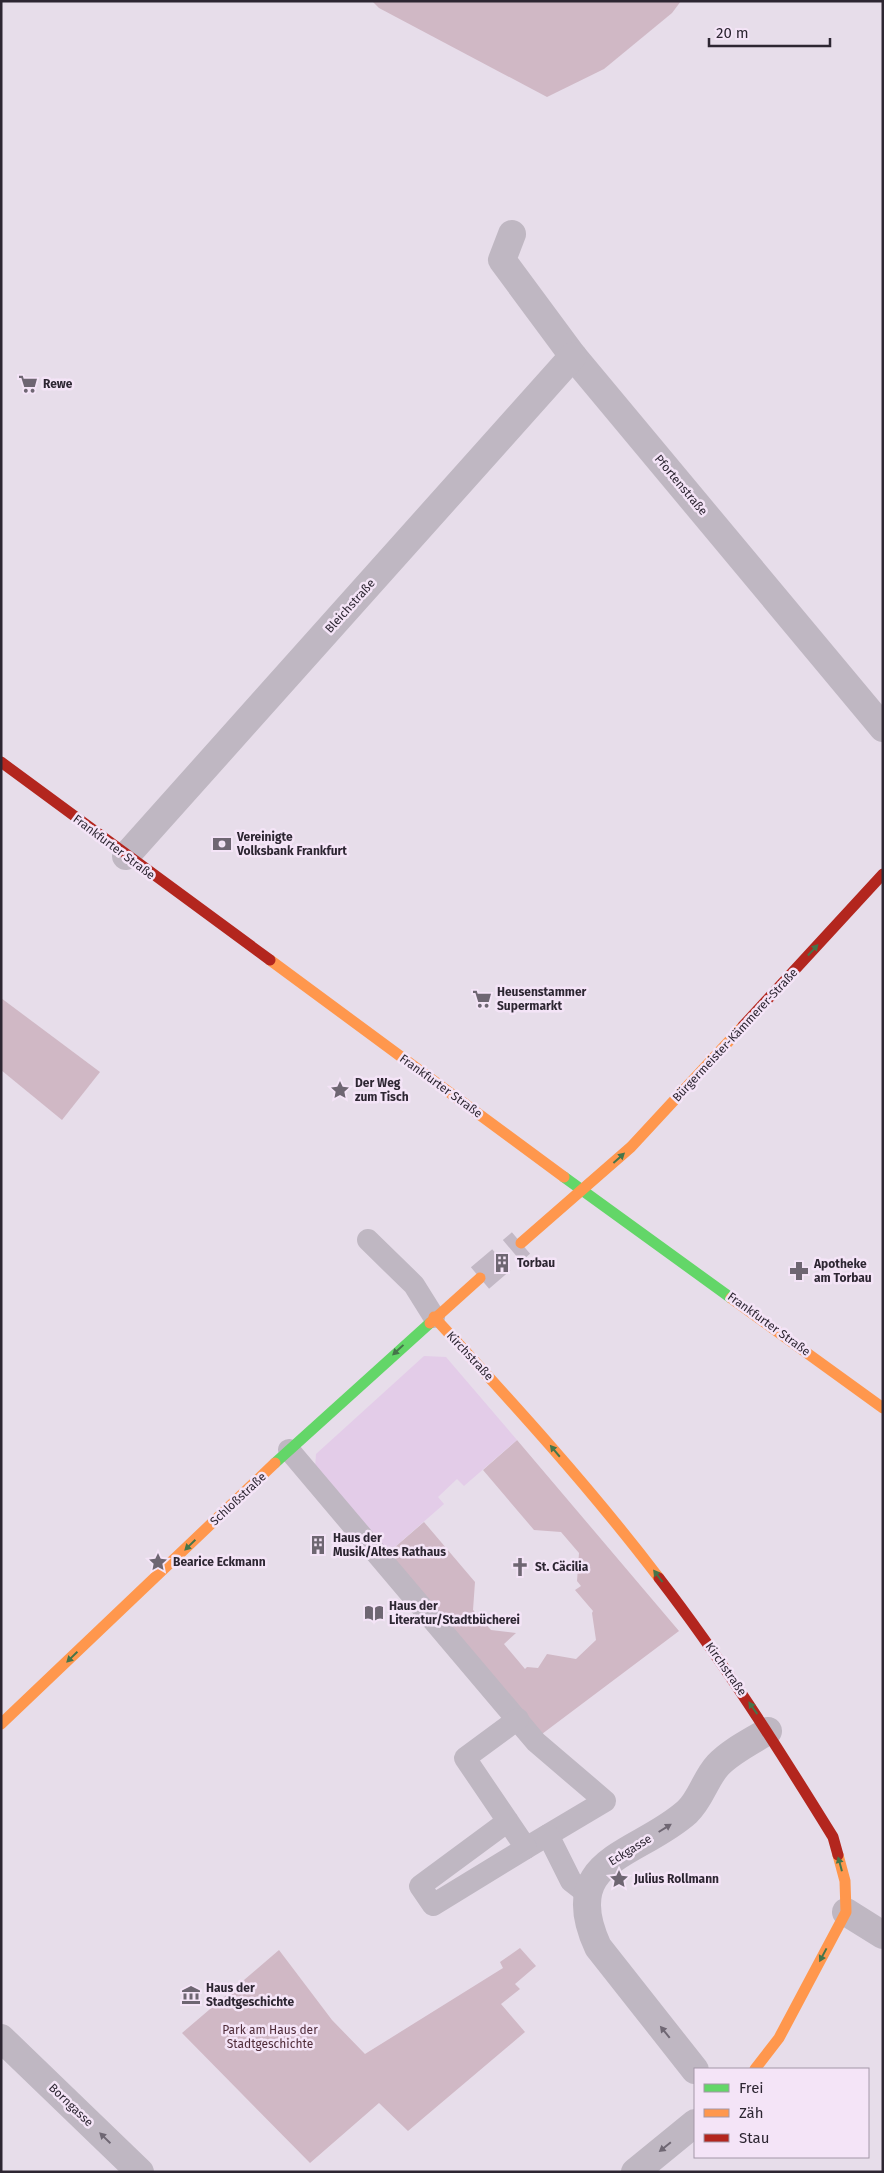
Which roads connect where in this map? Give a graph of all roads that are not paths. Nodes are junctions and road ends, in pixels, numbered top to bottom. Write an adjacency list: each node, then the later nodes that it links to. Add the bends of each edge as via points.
1 (512, 234): 2 (street, Pfortenstraße, via 502,260)
2 (573, 356): 3 (street, Pfortenstraße); 5 (street, Bleichstraße)
3 (883, 728)
4 (1, 762): 5 (street, Frankfurter Straße)
5 (126, 856): 7 (street, Frankfurter Straße)
6 (883, 874): 7 (street, Bürgermeister-Kämmerer-Straße, one-way to 6, via 631,1147)
7 (583, 1191): 9 (street); 12 (street, Frankfurter Straße)
8 (368, 1240): 11 (lane, via 414,1285)
9 (520, 1243)
10 (480, 1278): 11 (street, Schloßstraße)
11 (434, 1317): 13 (street, Schloßstraße, one-way to 13); 16 (street, Kirchstraße, one-way to 11, via 696,1626 621,1528 534,1425)
12 (883, 1408)
13 (289, 1450): 14 (lane); 15 (street, Schloßstraße, one-way to 15)
14 (518, 1719): 17 (lane, via 465,1758); 18 (lane, via 536,1742 606,1801)
15 (1, 1724)
16 (768, 1731): 20 (street, Eckgasse, one-way to 16, via 598,1871 687,1812 717,1766); 21 (street, Kirchstraße, one-way to 16, via 845,1881 833,1837)
17 (508, 1821): 19 (lane); 19 (lane, via 420,1886 433,1905)
18 (548, 1835): 19 (lane); 20 (lane, via 571,1881)
19 (526, 1848)
20 (589, 1895): 25 (street, Eckgasse, one-way to 20, via 598,1947 586,1910)
21 (846, 1912): 22 (street); 24 (street, Kirchstraße, one-way to 24, via 780,2038)
22 (883, 1935)
23 (1, 2038): 27 (street, Borngasse, one-way to 23)
24 (756, 2068)
25 (694, 2069)
26 (694, 2124): 28 (street, one-way to 28)
27 (140, 2172)
28 (635, 2172)

